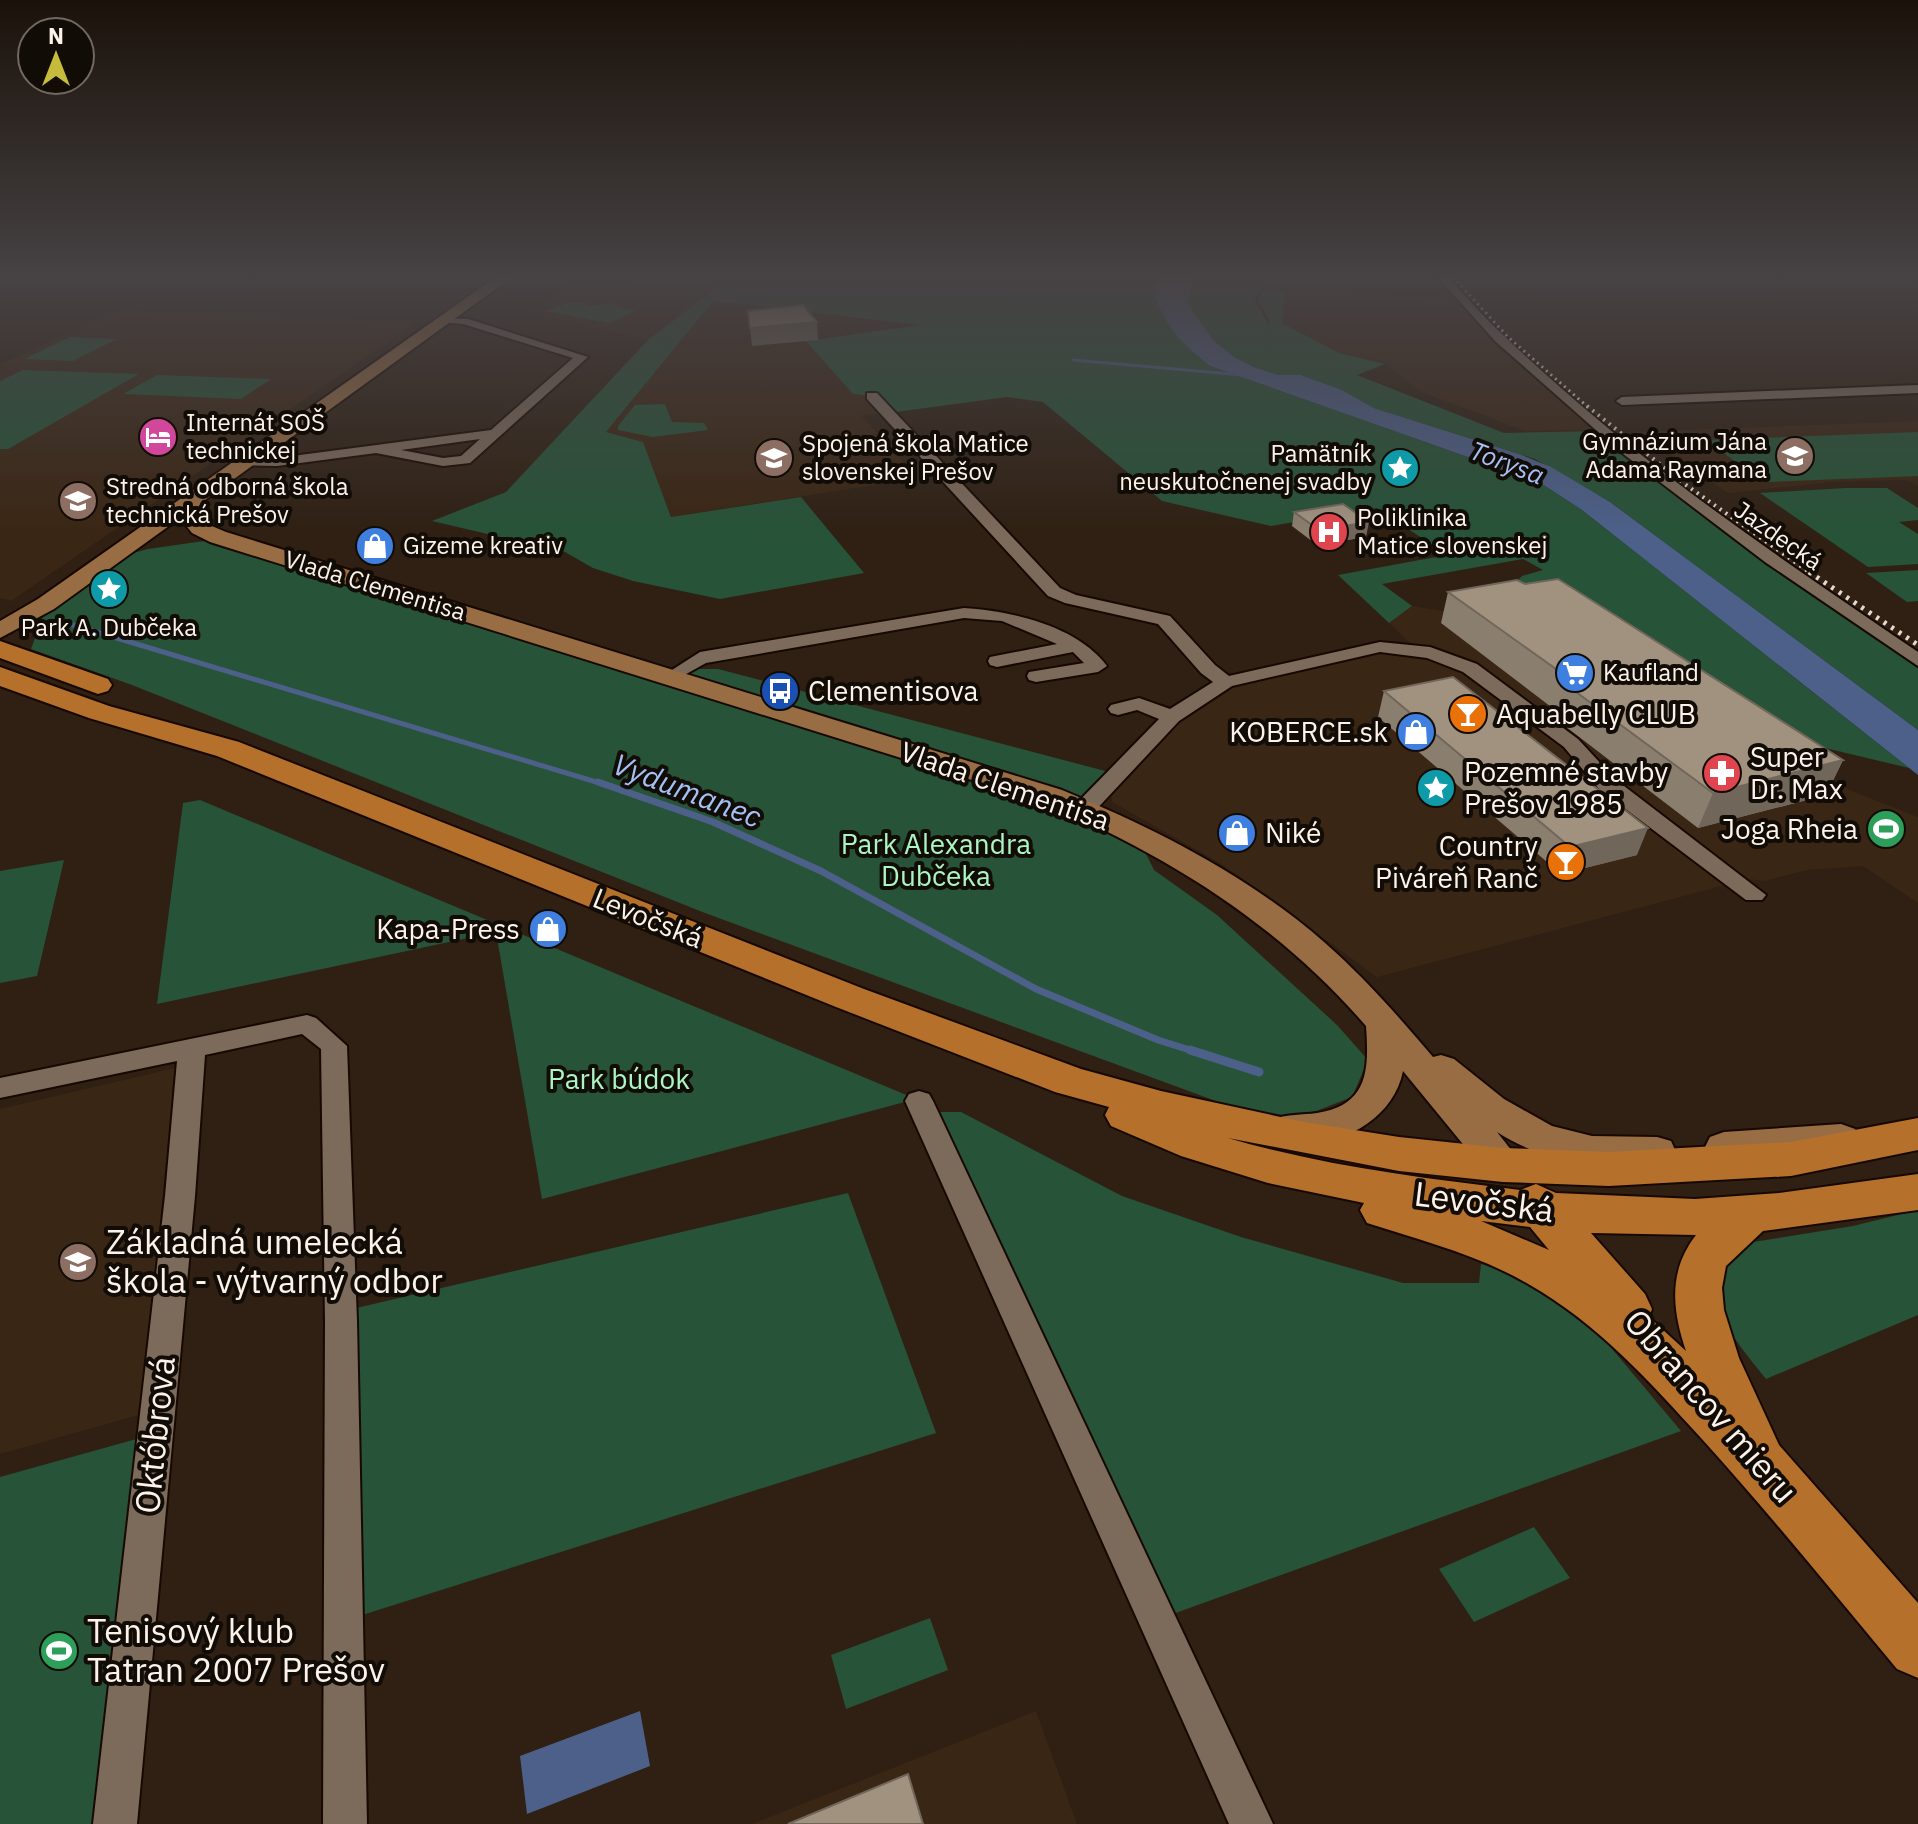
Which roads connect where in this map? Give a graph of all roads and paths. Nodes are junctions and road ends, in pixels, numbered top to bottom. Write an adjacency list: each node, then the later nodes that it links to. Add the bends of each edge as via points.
1 (385, 362): 9 (street)
2 (576, 362): 7 (street)
3 (1526, 362): 17 (street, Jazdecká, via 1601,431)
4 (1918, 389): 6 (street)
5 (872, 396): 23 (street, via 1054,592 1164,620)
6 (1622, 401)
7 (499, 433): 8 (street); 8 (street, via 473,455 454,462)
8 (380, 450): 9 (street)
9 (245, 462): 10 (street)
10 (197, 497): 11 (street, via 188,512); 12 (street)
11 (207, 532): 12 (street, Vlada Clementisa, via 179,540); 22 (street, Vlada Clementisa)
12 (158, 536): 13 (street, Vlada Clementisa, via 113,557)
13 (46, 604): 14 (street); 15 (street); 19 (street, via 25,629 24,643)
14 (0, 620)
15 (0, 631)
16 (1077, 646): 18 (street); 21 (street, via 1098,666); 22 (street, via 1005,616 964,613 700,658)
17 (1918, 660)
18 (997, 661)
19 (49, 666): 20 (main road, Levočská); 26 (main road, Levočská, via 137,701)
20 (0, 670): 26 (main road, Levočská, via 99,712)
21 (1036, 676)
22 (670, 677): 27 (street, Vlada Clementisa)
23 (1226, 682): 25 (street); 28 (street, via 1380,647 1430,653 1470,668 1571,743 1607,784)
24 (1118, 709): 25 (street, via 1139,704)
25 (1172, 717): 27 (street)
26 (228, 749): 34 (main road, Levočská, via 658,923 1070,1081 1159,1131)
27 (1084, 809): 29 (street, Vlada Clementisa, via 1182,857 1266,913 1343,979)
28 (1754, 895)
29 (1384, 1025): 33 (street, via 1482,1106 1558,1145 1646,1153); 34 (street, via 1380,1091 1351,1119 1317,1129); 35 (street, Vlada Clementisa)
30 (192, 1046): 31 (street); 41 (street, via 307,1024 334,1046); 42 (street, Októbrová)
31 (0, 1088)
32 (919, 1101): 43 (street)
33 (1912, 1136): 35 (main road, Levočská, via 1738,1164 1638,1169)
34 (1227, 1138): 35 (main road, Levočská); 37 (main road, Levočská, via 1369,1187); 39 (main road, via 1308,1190 1474,1236 1575,1288 1630,1333)
35 (1503, 1165): 37 (main road, Obrancov mieru)
36 (1918, 1192): 38 (main road, Levočská)
37 (1545, 1212): 38 (main road, Levočská); 39 (main road, Obrancov mieru)
38 (1752, 1214): 39 (main road, via 1723,1237 1702,1266 1698,1294 1702,1326)
39 (1762, 1465): 40 (main road, Obrancov mieru)
40 (1918, 1648)
41 (345, 1822)
42 (115, 1824)
43 (1251, 1824)

